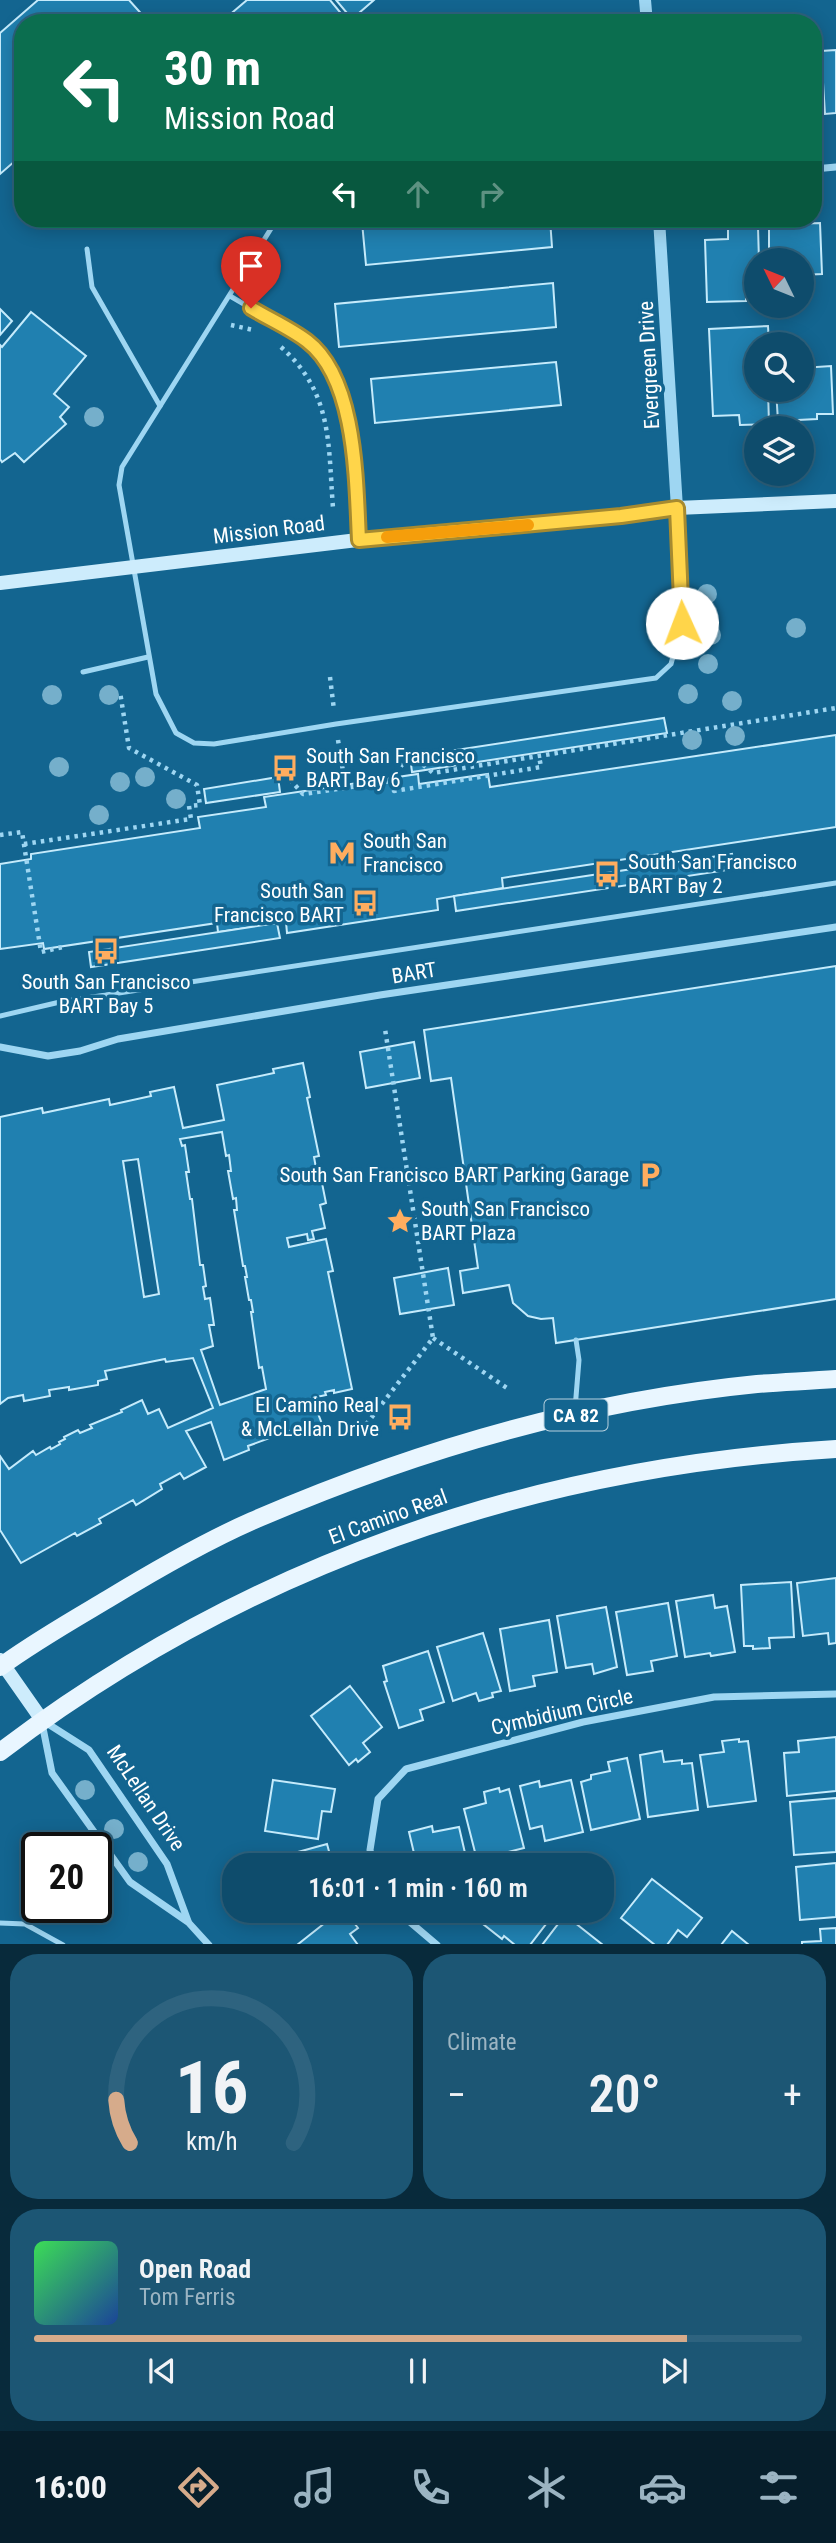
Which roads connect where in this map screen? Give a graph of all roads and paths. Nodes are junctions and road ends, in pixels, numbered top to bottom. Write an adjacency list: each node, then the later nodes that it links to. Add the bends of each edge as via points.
1 (271, 228): 4 (lane)
2 (660, 228): 11 (street, Evergreen Drive)
3 (87, 249): 8 (lane, via 92,287)
4 (229, 296): 5 (lane); 12 (lane, via 309,342 332,371 345,403 353,443)
5 (214, 319): 6 (path); 8 (lane)
6 (260, 331)
7 (277, 344): 10 (path, via 298,363 317,392 328,445)
8 (160, 406): 13 (lane, via 122,467 119,485)
9 (836, 501): 11 (main road, Mission Road)
10 (333, 508)
11 (677, 508): 12 (main road, Mission Road); 15 (lane, via 682,623 671,664 656,678 214,744 194,743 176,733 156,694)
12 (359, 540): 13 (main road, Mission Road)
13 (132, 568): 14 (main road, Mission Road); 15 (lane)
14 (0, 583)
15 (148, 657): 16 (lane)
16 (83, 672)
17 (120, 692): 25 (path, via 129,748 197,785 200,805 189,806 191,819)
18 (836, 708): 20 (path)
19 (339, 750): 23 (path)
20 (538, 756): 22 (path, via 433,773 409,753); 22 (path, via 541,767 394,791)
21 (284, 773): 23 (path, via 303,794)
22 (392, 781): 23 (path)
23 (346, 789)
24 (0, 835): 25 (path, via 22,832)
25 (24, 844): 28 (path, via 41,951)
26 (836, 883): 29 (lane, via 73,1000)
27 (836, 927): 31 (street, BART, via 380,995 118,1039 48,1056)
28 (64, 947)
29 (0, 1016)
30 (385, 1029): 32 (path)
31 (0, 1047)
32 (433, 1338): 35 (path); 37 (path)
33 (576, 1339): 36 (lane)
34 (836, 1379): 36 (main road, El Camino Real / CA 82, via 756,1384)
35 (510, 1390)
36 (575, 1415): 39 (main road, El Camino Real / CA 82, via 407,1462 250,1522 164,1566)
37 (362, 1431)
38 (836, 1449): 41 (main road, El Camino Real, via 762,1453 654,1468 527,1495 460,1515 277,1585 188,1629)
39 (1, 1664): 41 (main road, McLellan Drive)
40 (836, 1694): 43 (street, Cymbidium Circle, via 714,1697 583,1722 406,1769 378,1799)
41 (42, 1720): 42 (main road, El Camino Real); 44 (street, McLellan Drive, via 89,1750 167,1864); 44 (street, McLellan Drive, via 52,1773 122,1872)
42 (0, 1752)
43 (371, 1853)
44 (188, 1922): 48 (street, McLellan Drive)
45 (0, 1923): 47 (lane, via 25,1924)
46 (412, 1923): 49 (street)
47 (63, 1944)
48 (209, 1944)
49 (437, 1944)

